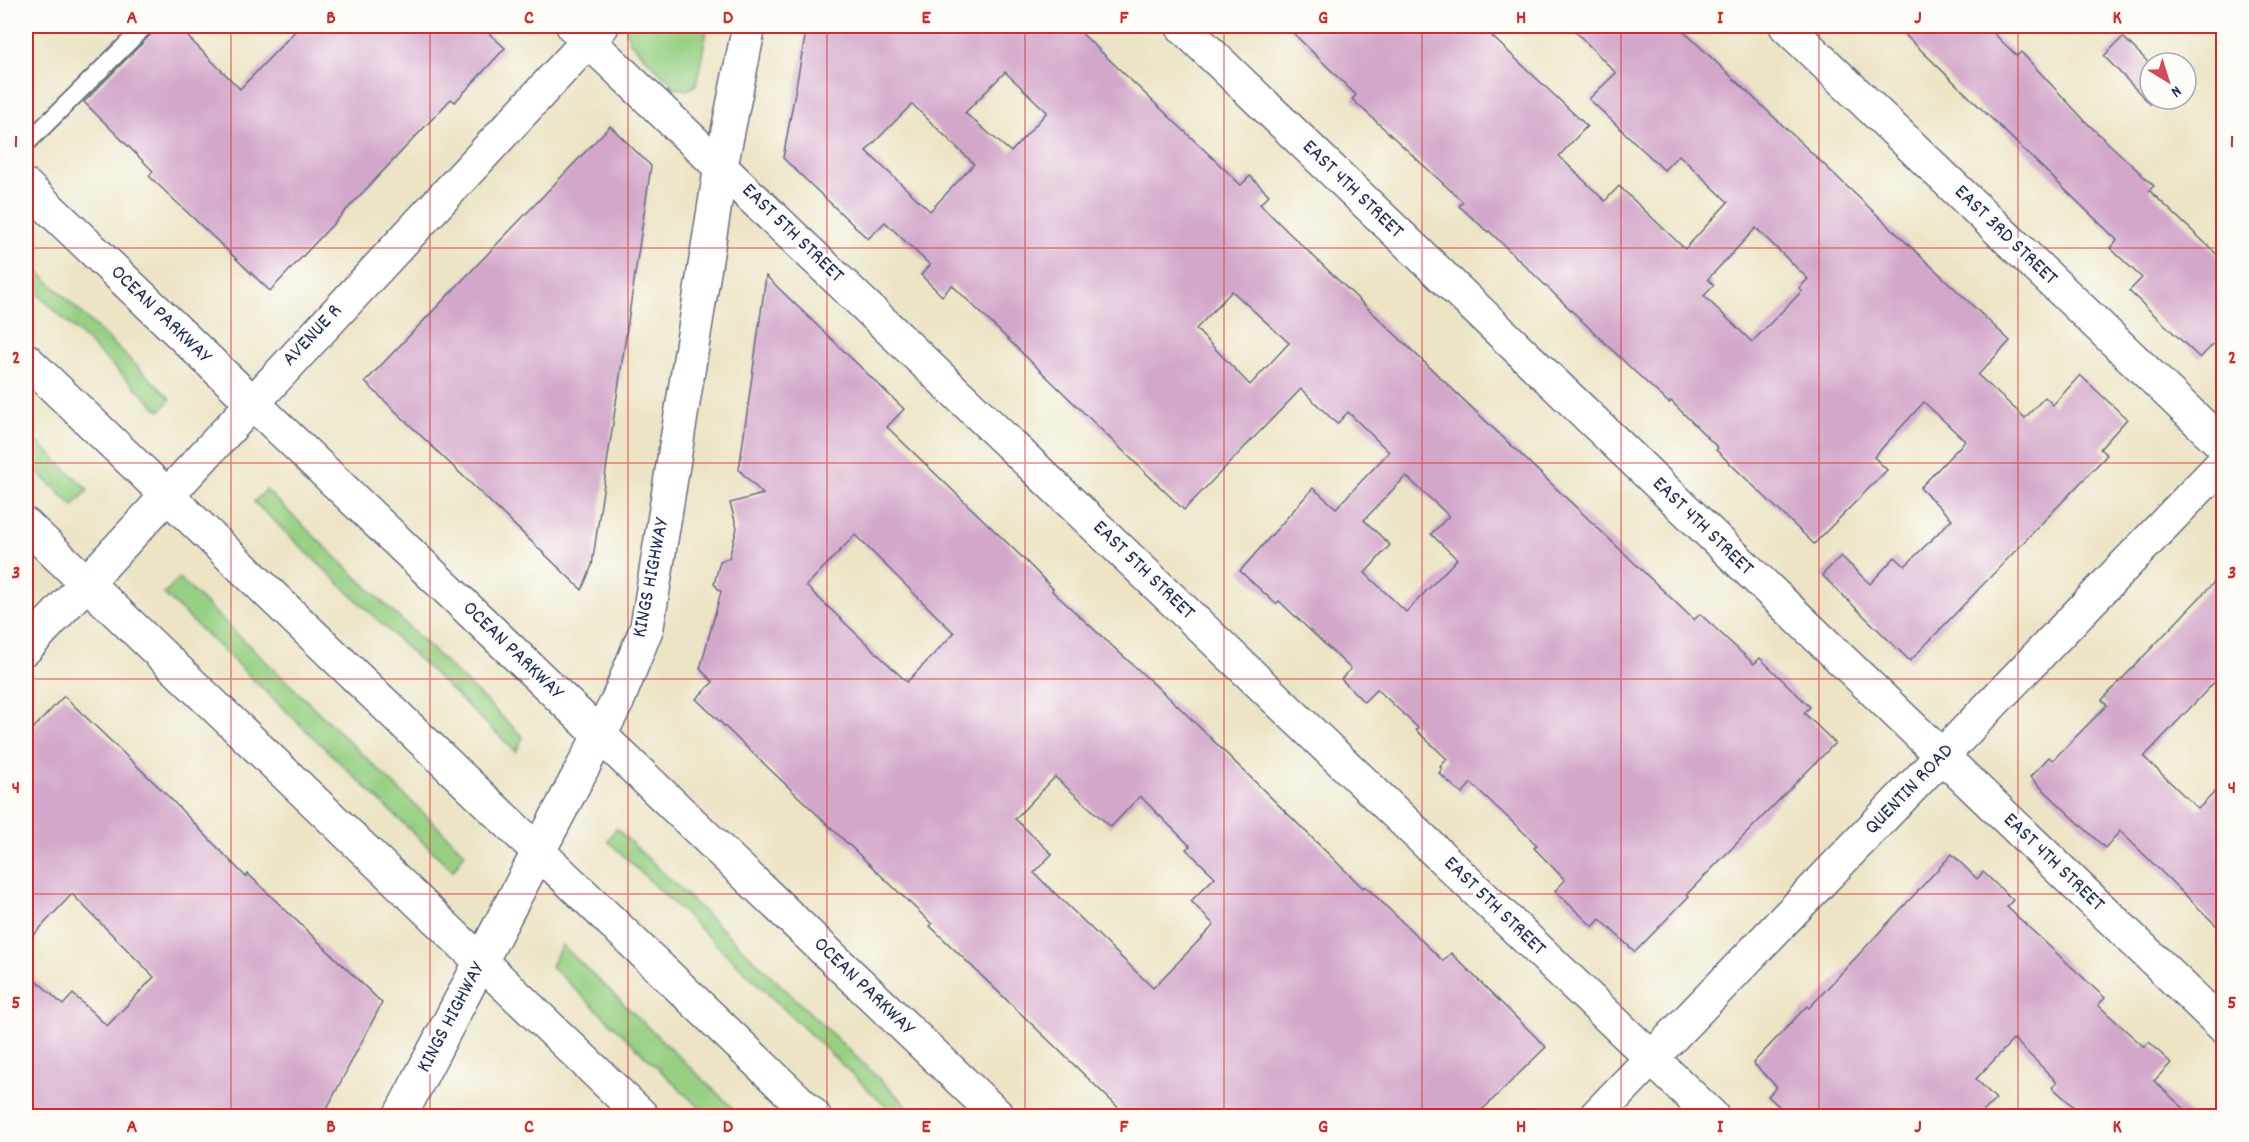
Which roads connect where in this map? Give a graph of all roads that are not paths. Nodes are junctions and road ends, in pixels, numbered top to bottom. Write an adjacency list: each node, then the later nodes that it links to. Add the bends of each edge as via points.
1 (141, 26): 6 (lane)
2 (749, 26): 7 (street, KINGS HIGHWAY)
3 (1182, 26): 18 (street, EAST 4TH STREET)
4 (1786, 26): 11 (street, EAST 3RD STREET)
5 (588, 30): 7 (street, EAST 5TH STREET); 10 (street, AVENUE R)
6 (26, 144)
7 (721, 166): 17 (street, KINGS HIGHWAY, via 647,627); 22 (street, EAST 5TH STREET)
8 (26, 186): 10 (street, OCEAN PARKWAY)
9 (26, 360): 13 (street)
10 (252, 403): 13 (street, AVENUE R); 17 (street, OCEAN PARKWAY)
11 (2223, 446)
12 (2223, 462): 18 (street, QUENTIN ROAD)
13 (167, 496): 15 (street, AVENUE R); 19 (street)
14 (26, 525): 15 (street)
15 (87, 585): 16 (street, AVENUE R); 20 (street)
16 (26, 648)
17 (600, 734): 19 (street, KINGS HIGHWAY); 26 (street, OCEAN PARKWAY)
18 (1941, 756): 21 (street, EAST 4TH STREET); 22 (street, QUENTIN ROAD)
19 (539, 852): 20 (street, KINGS HIGHWAY); 25 (street)
20 (482, 961): 23 (street, KINGS HIGHWAY); 24 (street)
21 (2223, 1027)
22 (1652, 1058): 27 (street, QUENTIN ROAD); 28 (street, EAST 5TH STREET)
23 (400, 1116)
24 (642, 1116)
25 (814, 1116)
26 (998, 1116)
27 (1596, 1116)
28 (1712, 1116)

